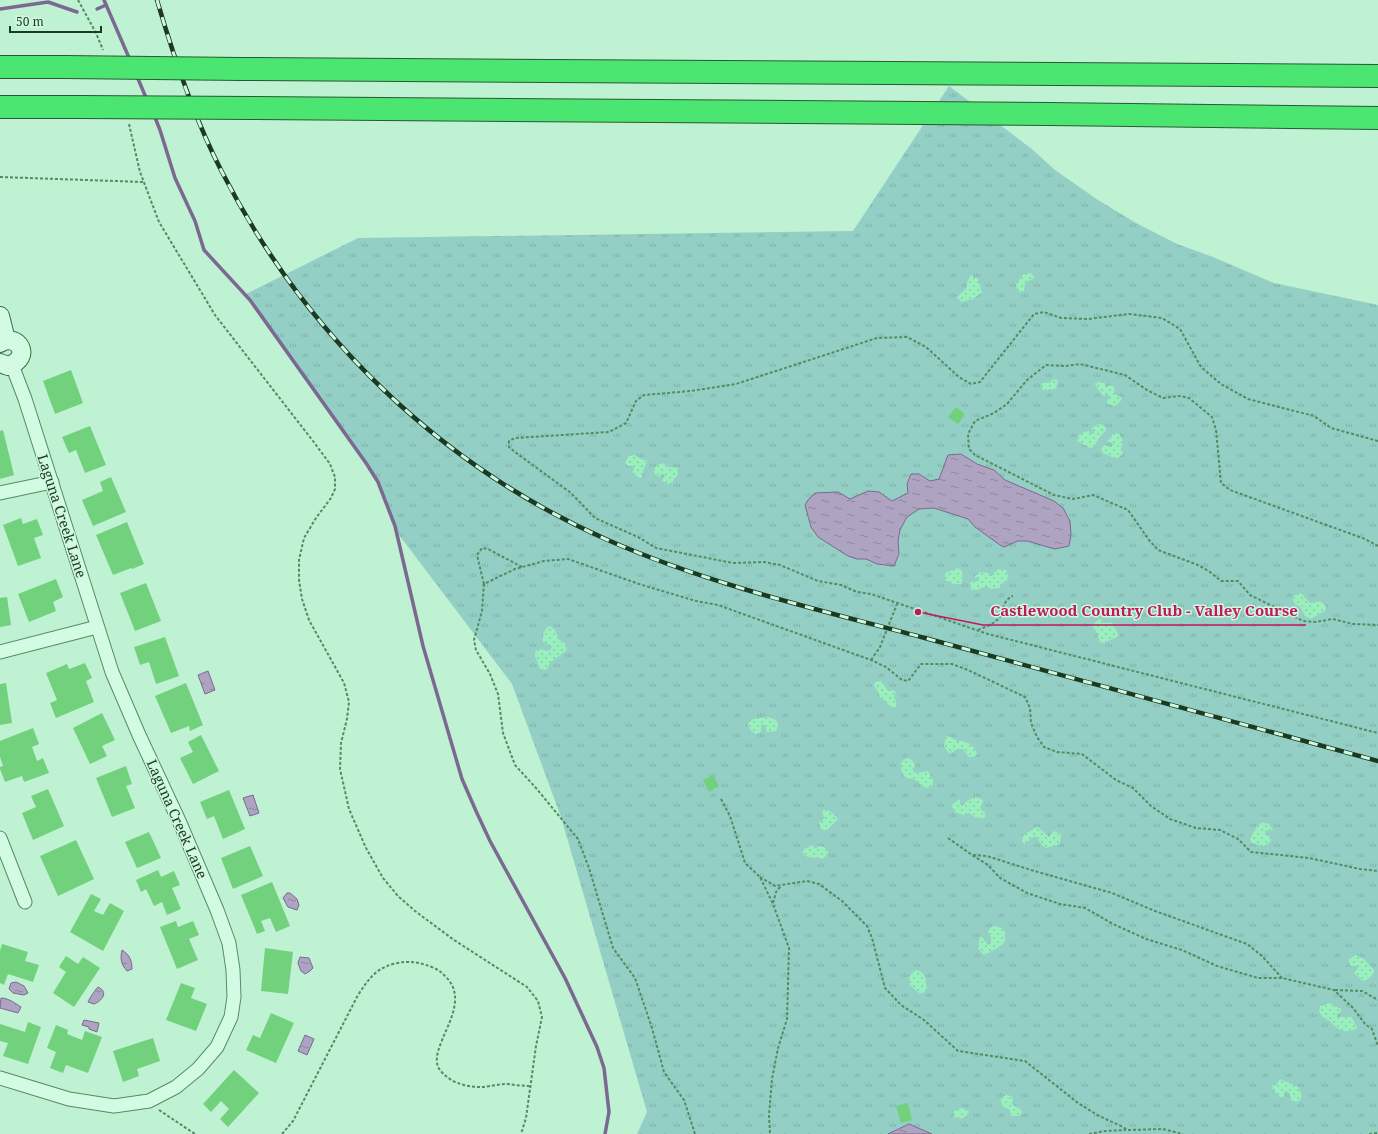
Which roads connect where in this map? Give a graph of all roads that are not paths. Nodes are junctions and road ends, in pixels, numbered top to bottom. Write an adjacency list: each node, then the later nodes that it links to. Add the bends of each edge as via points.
1 (1378, 60): 3 (highway)
2 (0, 67): 3 (highway, bridge)
3 (1193, 75): 4 (highway)
4 (1378, 76)
5 (0, 107): 6 (highway, bridge)
6 (1305, 118): 7 (highway); 8 (highway, via 1351,132)
7 (1378, 118)
8 (1378, 134)
9 (0, 316): 10 (street, Laguna Creek Lane)
10 (3, 341): 11 (street, Laguna Creek Lane, via 17,342 22,350 16,364)
11 (6, 364): 12 (street, Laguna Creek Lane, via 25,399)
12 (52, 482): 13 (street); 14 (street, Laguna Creek Lane)
13 (0, 494)
14 (97, 627): 15 (street); 18 (street, Laguna Creek Lane, via 115,679 180,823 229,943 234,997 231,1017 217,1047 198,1069 176,1087 149,1101 114,1106 69,1099)
15 (0, 652)
16 (0, 838): 17 (street)
17 (25, 902)
18 (0, 1078)

